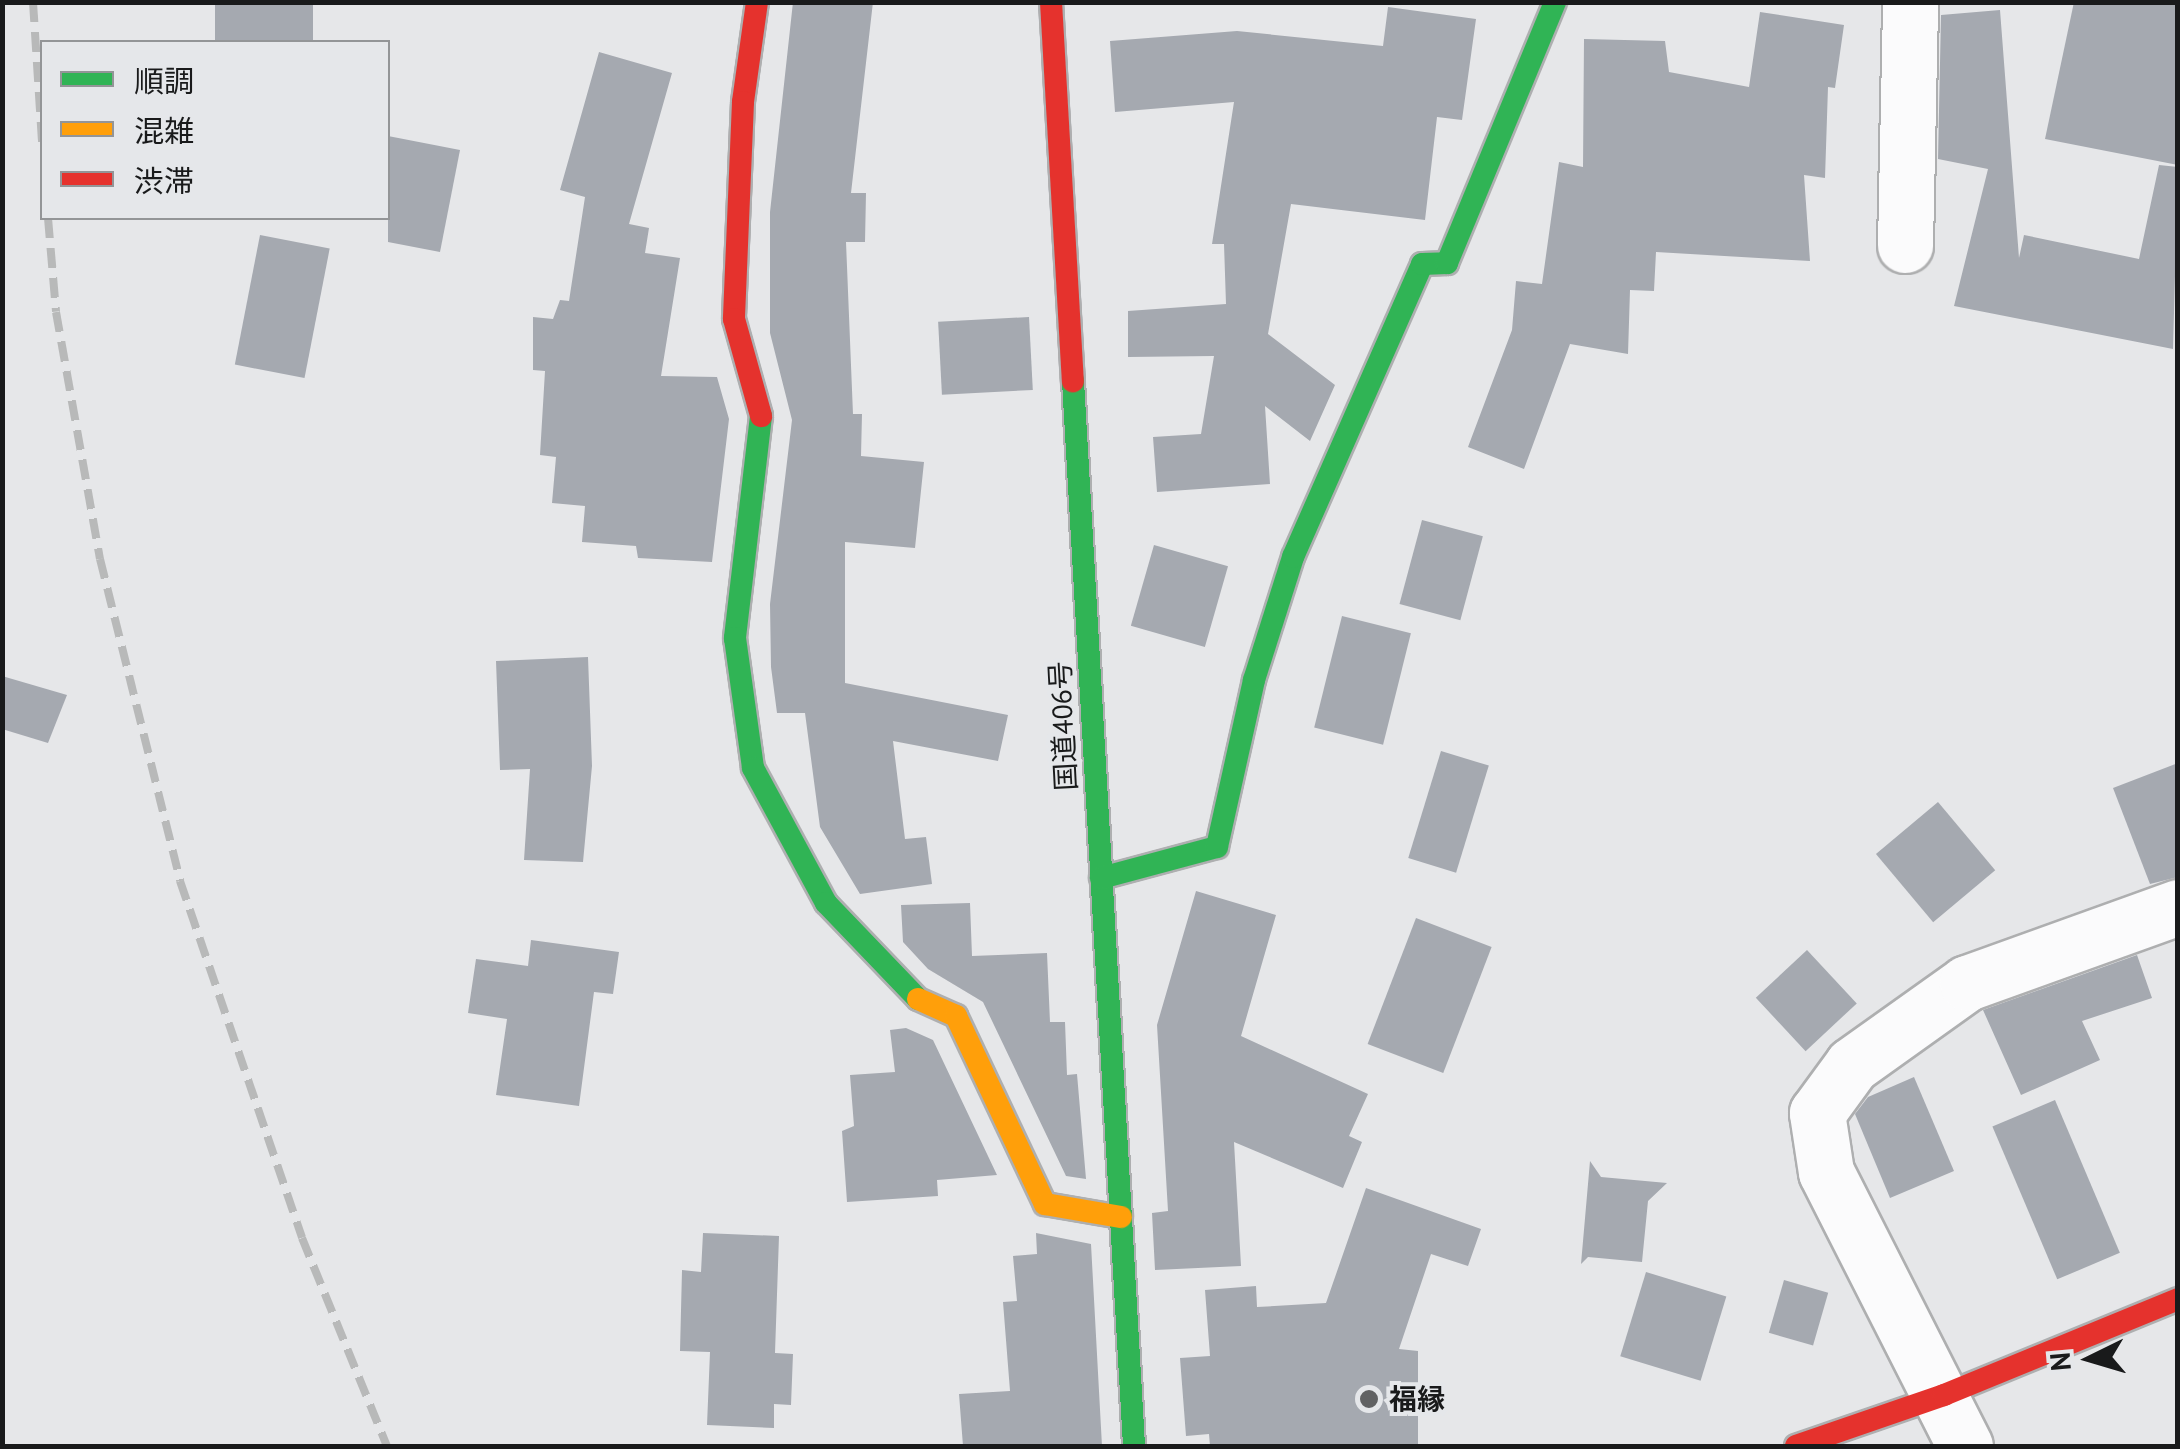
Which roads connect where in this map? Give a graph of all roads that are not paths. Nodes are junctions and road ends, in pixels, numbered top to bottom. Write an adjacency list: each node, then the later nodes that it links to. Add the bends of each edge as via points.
1 (757, 2): 8 (main road, via 743,102 734,319 762,416 735,638 753,768 826,903 909,996 956,1016 1045,1204)
2 (1052, 2): 6 (main road, 国道406号)
3 (1555, 2): 6 (main road, via 1447,263 1422,264 1294,556 1254,680 1217,848)
4 (1910, 2): 5 (street)
5 (1905, 244)
6 (1102, 878): 8 (main road, 国道406号)
7 (2178, 907): 10 (street, via 1967,984 1852,1065 1817,1113 1826,1172)
8 (1120, 1217): 11 (main road, 国道406号)
9 (2178, 1300): 10 (main road)
10 (1944, 1395): 12 (main road); 13 (street)
11 (1134, 1446)
12 (1796, 1446)
13 (1965, 1446)

